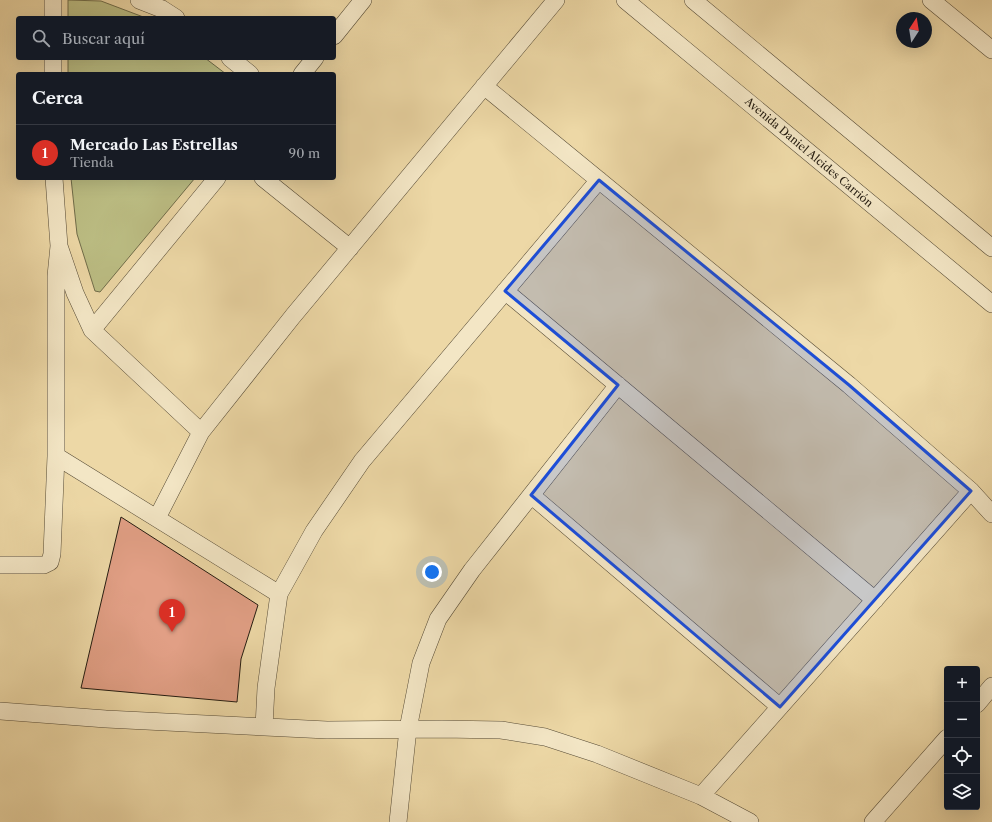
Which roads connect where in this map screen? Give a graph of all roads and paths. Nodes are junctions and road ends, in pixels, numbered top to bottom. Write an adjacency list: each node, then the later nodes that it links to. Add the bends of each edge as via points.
1 (52, 0): 8 (street)
2 (139, 0): 9 (street)
3 (363, 0): 10 (street)
4 (556, 0): 18 (street)
5 (625, 0): 27 (street, Avenida Daniel Alcides Carrión)
6 (693, 0): 25 (street)
7 (932, 0): 11 (street)
8 (53, 16)
9 (173, 16)
10 (336, 34)
11 (992, 50)
12 (53, 60): 15 (street)
13 (232, 60): 16 (street)
14 (314, 60): 17 (street)
15 (53, 72)
16 (248, 72)
17 (304, 72)
18 (484, 86): 22 (street); 24 (street)
19 (54, 180): 23 (street)
20 (214, 180): 28 (street)
21 (265, 180): 24 (street)
22 (599, 180): 26 (street); 32 (street, via 849,384)
23 (59, 246): 28 (street, via 74,293); 31 (street, via 56,276)
24 (350, 248): 30 (street)
25 (992, 248)
26 (505, 291): 29 (street); 37 (street, via 362,461 314,531)
27 (992, 304)
28 (92, 330): 30 (street)
29 (618, 385): 33 (street); 38 (street)
30 (201, 432): 35 (street)
31 (56, 456): 35 (street); 36 (street, via 50,562 44,565)
32 (971, 491): 34 (street); 38 (street)
33 (531, 496): 41 (street); 44 (street, via 472,570 438,619 421,663)
34 (992, 514)
35 (157, 518): 37 (street)
36 (0, 565)
37 (279, 594): 43 (street, via 266,688)
38 (874, 600): 41 (street)
39 (992, 686): 40 (street)
40 (979, 702)
41 (780, 707): 46 (street)
42 (0, 711): 43 (street)
43 (264, 727): 44 (street, via 327,730)
44 (408, 729): 46 (street, via 501,730 545,737 597,754); 47 (street)
45 (944, 741): 49 (street)
46 (701, 796): 48 (street)
47 (398, 822)
48 (750, 822)
49 (873, 822)

